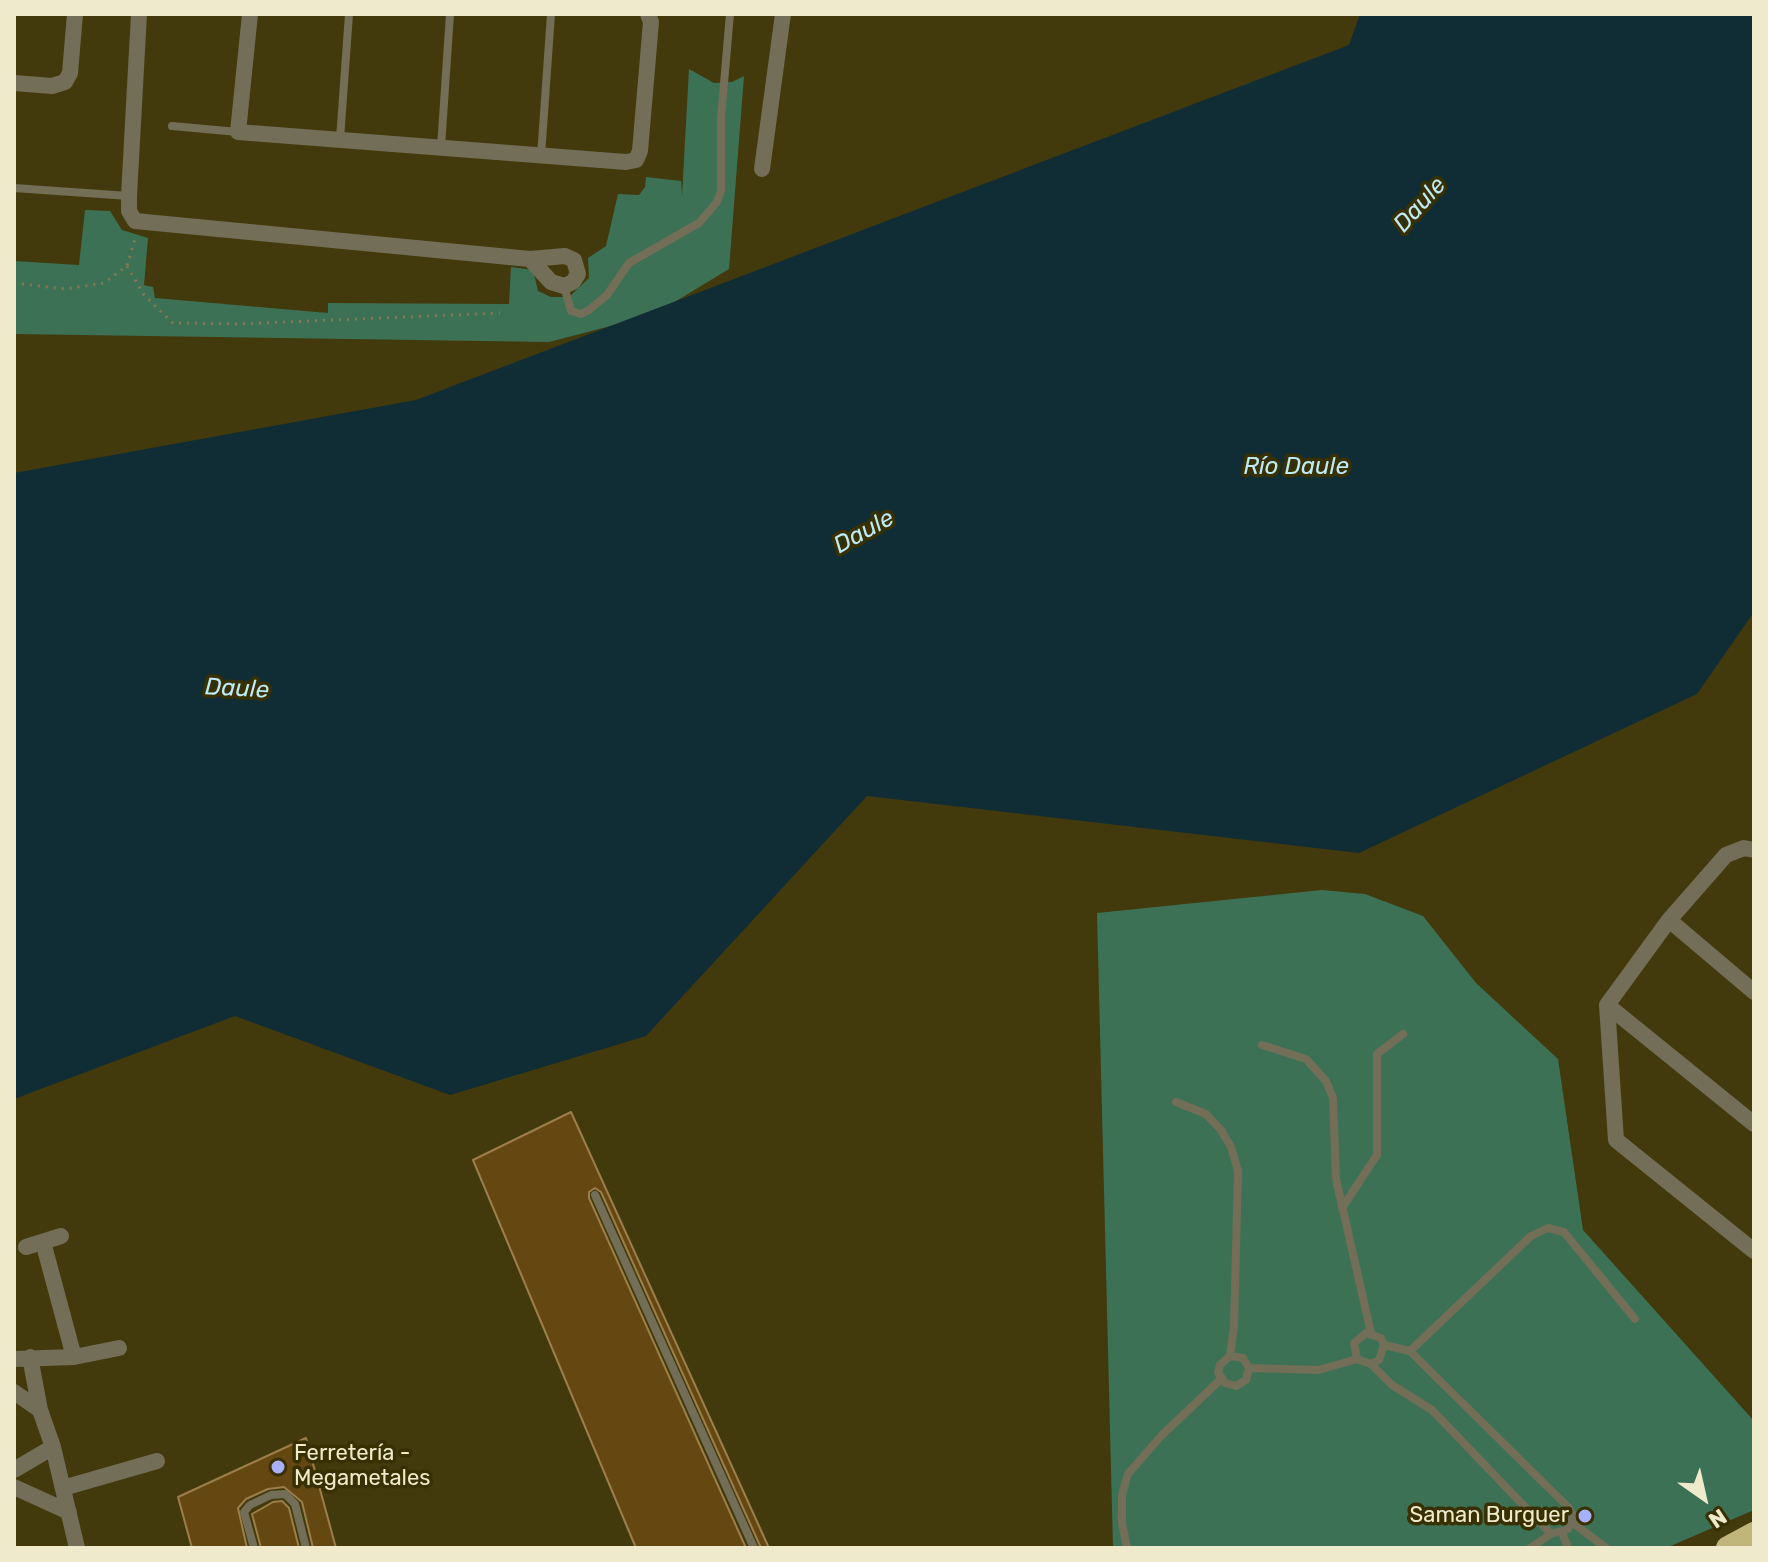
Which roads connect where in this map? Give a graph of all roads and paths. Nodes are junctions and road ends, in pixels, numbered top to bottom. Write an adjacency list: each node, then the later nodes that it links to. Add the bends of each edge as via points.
1 (75, 14): 10 (street, via 65,82)
2 (139, 14): 18 (street)
3 (250, 14): 12 (street)
4 (349, 14): 13 (lane)
5 (450, 14): 14 (lane)
6 (551, 14): 15 (lane)
7 (648, 14): 15 (street, via 639,156 626,162)
8 (730, 14): 23 (lane, via 717,202 699,223 629,263 589,310 571,311)
9 (783, 14): 16 (street)
10 (14, 83)
11 (172, 126): 12 (lane)
12 (238, 132): 13 (street)
13 (340, 140): 14 (street)
14 (441, 148): 15 (street)
15 (541, 156)
16 (762, 169)
17 (14, 188): 18 (lane)
18 (129, 196): 19 (street, via 131,217)
19 (139, 224): 20 (street); 21 (path)
20 (530, 259): 23 (street, via 551,282); 23 (street, via 574,260 577,279)
21 (127, 266): 22 (path, via 104,283 89,286); 24 (path, via 144,295 173,323)
22 (14, 283)
23 (564, 286)
24 (500, 313)
25 (1753, 847): 26 (street, via 1726,855)
26 (1669, 920): 27 (street); 28 (street)
27 (1754, 992)
28 (1607, 1005): 32 (street); 36 (street, via 1616,1140)
29 (1403, 1034): 34 (lane, via 1377,1054 1377,1155)
30 (1262, 1045): 34 (lane, via 1306,1059 1326,1081 1333,1098)
31 (1176, 1102): 42 (lane, via 1206,1114 1221,1130 1238,1171)
32 (1754, 1124)
33 (595, 1195): 64 (lane)
34 (1342, 1208): 38 (lane)
35 (61, 1236): 43 (street, via 35,1244)
36 (1754, 1251)
37 (1635, 1319): 41 (lane, via 1564,1232 1548,1228 1531,1236)
38 (1371, 1333): 39 (lane); 45 (lane, via 1358,1336 1354,1343)
39 (1384, 1345): 41 (lane); 46 (lane, via 1379,1360)
40 (119, 1348): 43 (street)
41 (1410, 1351): 57 (lane, via 1569,1508)
42 (1230, 1356): 47 (lane, via 1243,1358); 48 (lane, via 1220,1365)
43 (74, 1357): 44 (street)
44 (22, 1358): 50 (street)
45 (1357, 1359): 46 (lane); 47 (lane, via 1306,1371)
46 (1371, 1364): 59 (lane, via 1392,1385 1432,1410)
47 (1249, 1368): 48 (lane, via 1242,1384 1230,1386)
48 (1221, 1379): 65 (lane, via 1128,1474 1122,1495)
49 (14, 1392): 50 (street)
50 (40, 1410): 51 (street)
51 (53, 1447): 53 (street); 55 (street)
52 (157, 1461): 55 (street)
53 (14, 1470)
54 (14, 1487): 56 (street)
55 (63, 1488): 56 (street)
56 (69, 1512): 61 (street)
57 (1572, 1522): 58 (lane); 68 (lane)
58 (1562, 1532): 59 (lane); 67 (lane)
59 (1551, 1534): 66 (lane)
60 (1754, 1534): 69 (highway)
61 (77, 1548)
62 (254, 1548): 63 (lane, via 244,1512 271,1495 285,1494 295,1504)
63 (306, 1548)
64 (754, 1548)
65 (1127, 1548)
66 (1530, 1548)
67 (1568, 1548)
68 (1606, 1548)
69 (1728, 1548)

